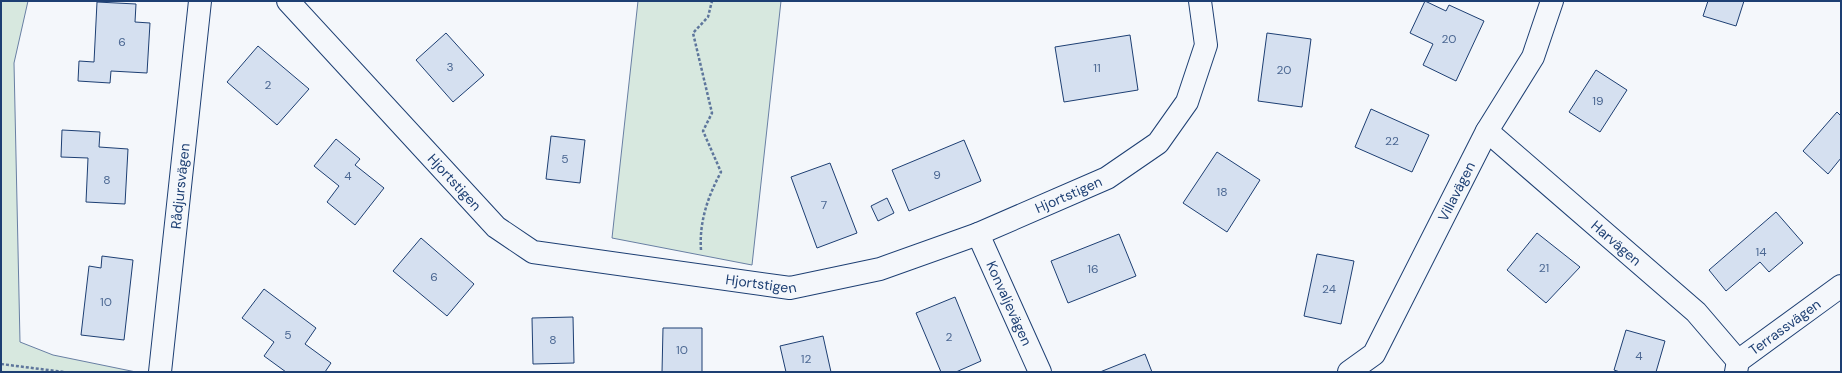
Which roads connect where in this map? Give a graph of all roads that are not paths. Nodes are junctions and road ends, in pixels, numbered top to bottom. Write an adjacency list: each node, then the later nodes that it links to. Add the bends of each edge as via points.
1 (200, 1): 9 (street, Rådjursvägen)
2 (288, 1): 6 (street, Hjortstigen, via 496,227 533,252 790,288 880,269)
3 (1200, 1): 6 (street, Hjortstigen, via 1206,45 1187,102 1158,143 1107,178)
4 (1552, 1): 5 (street, Villavägen, via 1532,57)
5 (1487, 131): 8 (street, Harvägen, via 1696,312); 11 (street, Villavägen, via 1374,354)
6 (978, 234): 10 (street, Konvaljevägen)
7 (1841, 286): 8 (street, Terrassvägen)
8 (1737, 367)
9 (160, 372)
10 (1040, 372)
11 (1349, 372)

